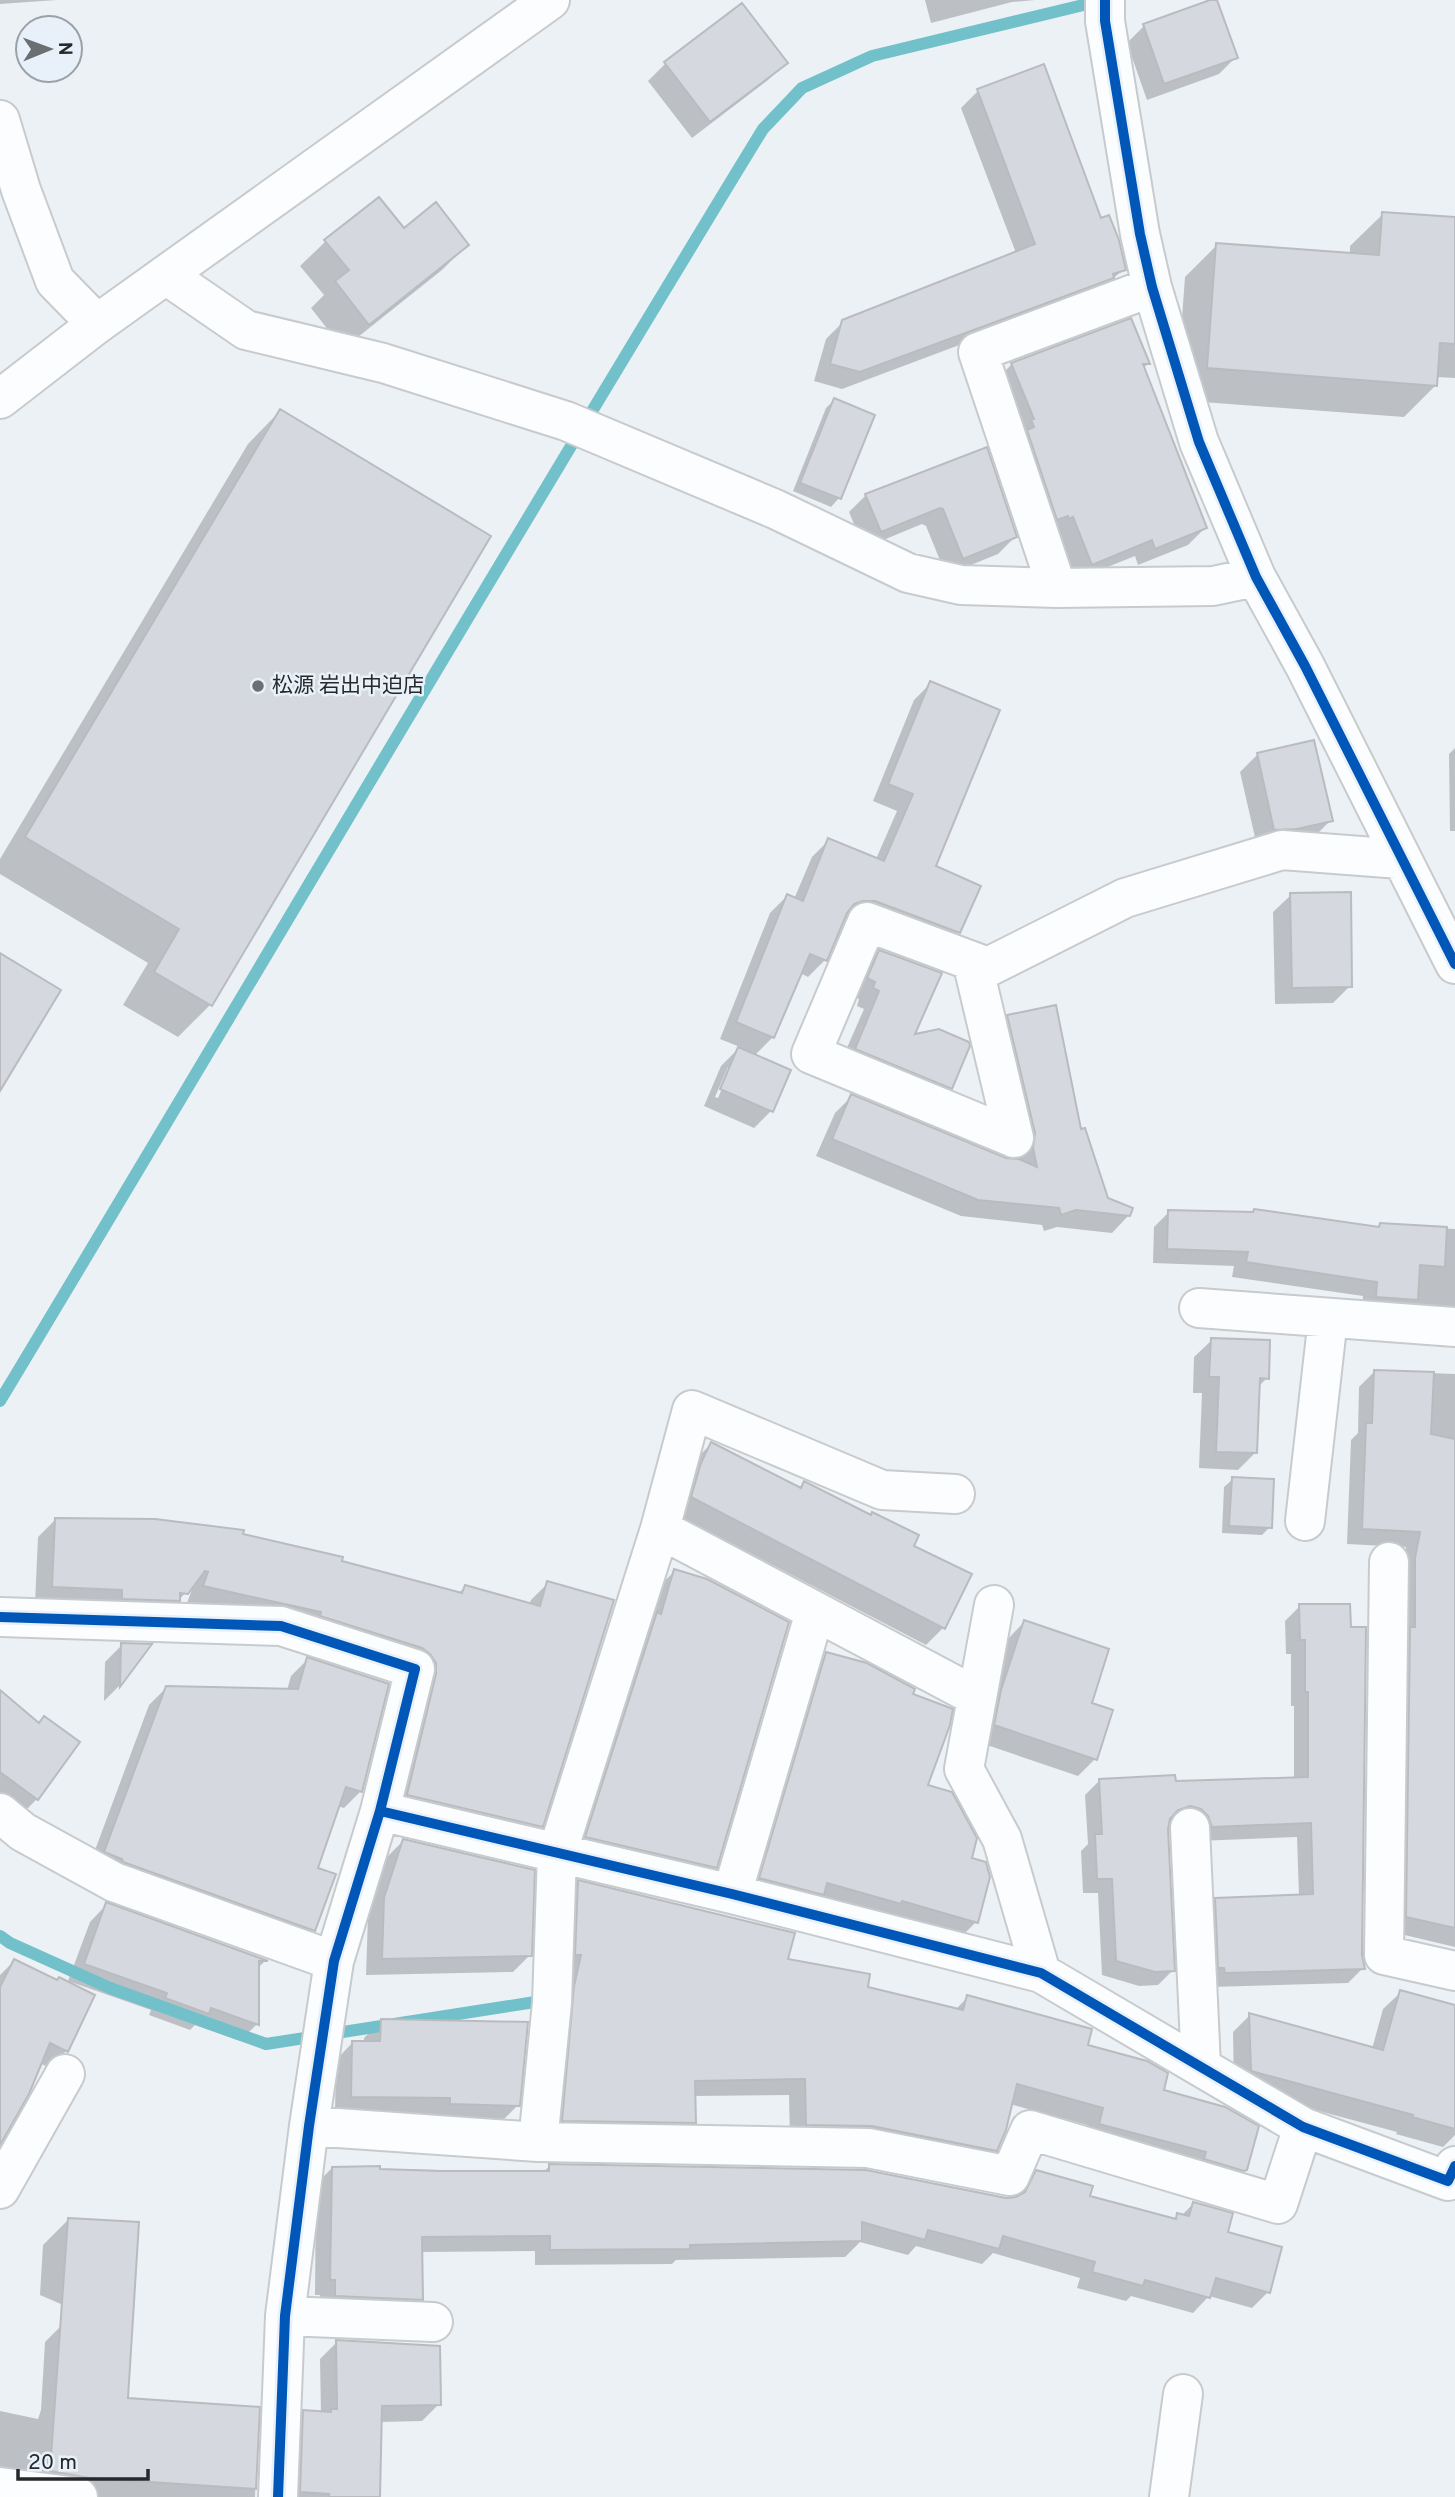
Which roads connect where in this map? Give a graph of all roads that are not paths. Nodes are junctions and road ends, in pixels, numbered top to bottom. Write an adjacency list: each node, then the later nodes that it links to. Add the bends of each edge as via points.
1 (550, 0): 4 (street)
2 (1105, 10): 5 (street)
3 (0, 120): 6 (street, via 55,281)
4 (166, 275): 6 (street); 9 (street, via 246,330 383,363 566,421 775,509 908,573 961,585)
5 (1152, 287): 8 (street, via 1199,442); 9 (street, via 978,352)
6 (97, 324): 7 (street)
7 (0, 398)
8 (1256, 577): 9 (street, via 1213,586); 10 (street)
9 (1057, 588)
10 (1400, 859): 11 (street, via 1282,850 1125,898 988,967); 12 (street)
11 (972, 961): 11 (street, via 867,922 811,1054 1014,1138)
12 (1455, 964)
13 (1199, 1308): 14 (street)
14 (1328, 1318): 15 (street); 17 (street)
15 (1455, 1327)
16 (955, 1494): 18 (street, via 882,1490 692,1410)
17 (1305, 1521)
18 (660, 1529): 21 (street); 27 (street)
19 (1389, 1562): 30 (street, via 1384,1955)
20 (994, 1605): 23 (street)
21 (815, 1612): 23 (street); 28 (street)
22 (0, 1617): 24 (street, via 281,1626 415,1669)
23 (977, 1697): 31 (street, via 964,1769 1002,1839)
24 (380, 1811): 27 (street); 29 (street)
25 (0, 1813): 29 (street, via 23,1832 114,1882)
26 (1190, 1828): 32 (street)
27 (557, 1854): 28 (street); 36 (street, via 552,2003)
28 (732, 1894): 31 (street)
29 (334, 1961): 34 (street)
30 (1455, 1971)
31 (1041, 1973): 32 (street)
32 (1200, 2066): 35 (street)
33 (65, 2074): 38 (street)
34 (309, 2126): 36 (street); 39 (street)
35 (1303, 2127): 36 (street, via 1278,2204 1030,2130 1010,2176 869,2148); 37 (street, via 1448,2180)
36 (538, 2142)
37 (1455, 2166)
38 (0, 2189)
39 (285, 2316): 40 (street); 44 (street)
40 (433, 2322)
41 (1183, 2394): 45 (street)
42 (0, 2487): 43 (street)
43 (78, 2497)
44 (278, 2497)
45 (1169, 2497)

